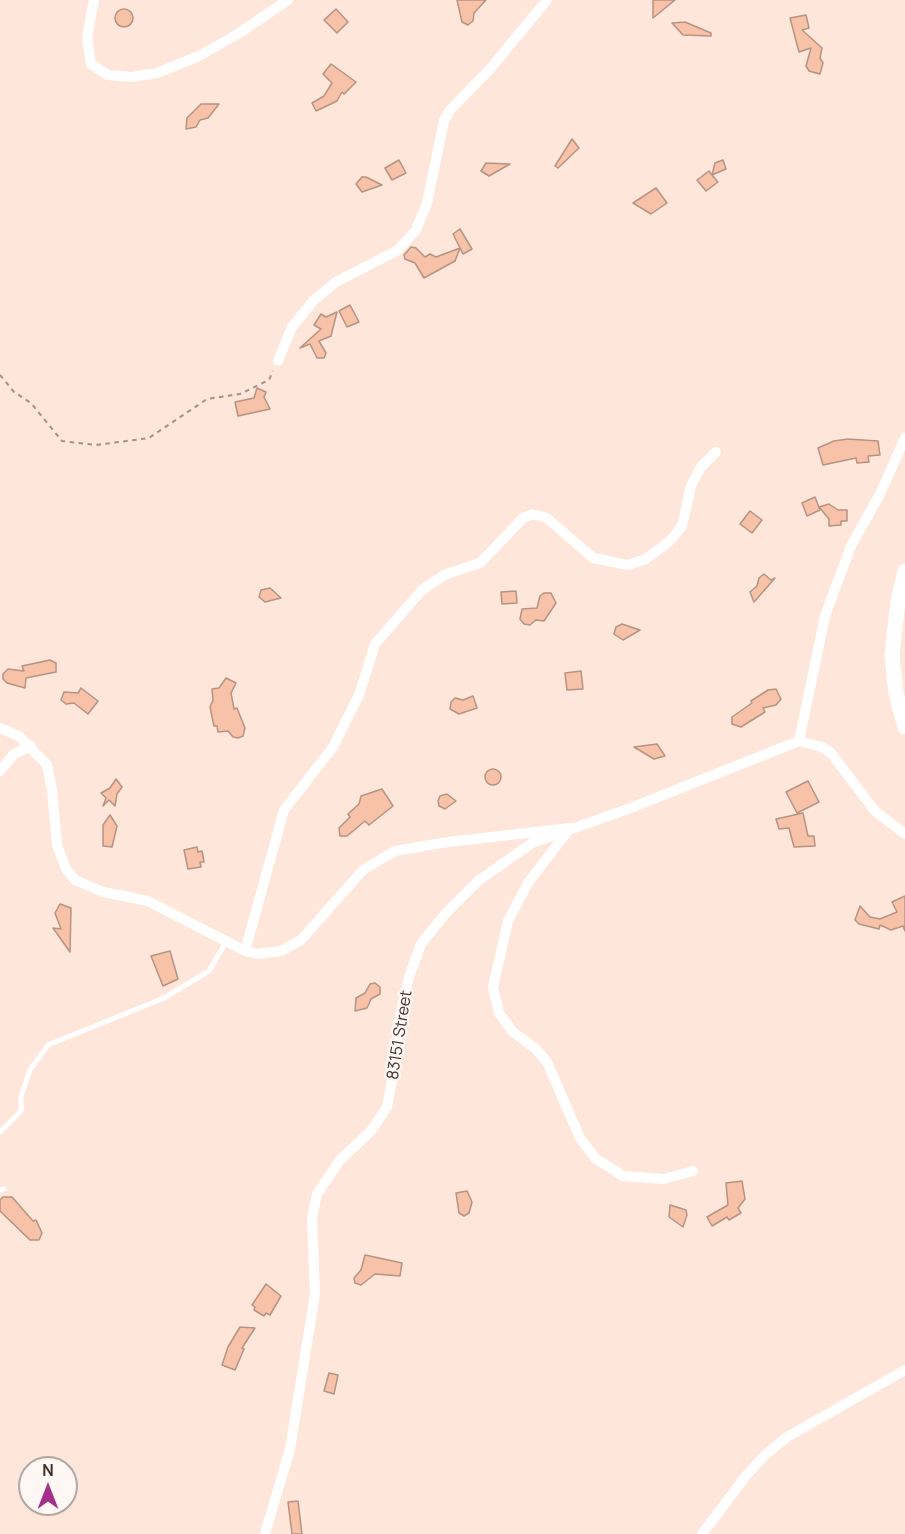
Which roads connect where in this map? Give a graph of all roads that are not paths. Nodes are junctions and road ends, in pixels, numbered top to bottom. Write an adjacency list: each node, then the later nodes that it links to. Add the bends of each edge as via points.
1 (94, 0): 2 (street, via 87,37 91,64 108,75 132,77 157,73 199,56)
2 (288, 0)
3 (547, 0): 4 (street, via 450,110 416,230 398,250 336,282 314,300 292,327)
4 (279, 361)
5 (905, 438): 10 (street, via 851,546 825,616)
6 (716, 452): 18 (street, via 696,477 682,526 646,559 628,565 593,558 547,518 533,514 523,518 480,563 444,575 422,590 375,644 359,695 333,747 284,810)
7 (905, 572): 8 (main road, via 892,655)
8 (905, 727)
9 (0, 728): 11 (street)
10 (799, 741): 15 (street, 83151 Street); 16 (street, via 831,753 875,811)
11 (31, 746): 13 (street); 17 (street, via 47,765 57,845 75,880 103,892 148,901)
12 (0, 752): 13 (street)
13 (14, 754): 14 (street)
14 (0, 771)
15 (570, 828): 18 (street, via 395,851 363,870 291,947 265,955); 20 (street, via 528,883 508,921 493,987 499,1013 513,1032 547,1062 580,1138 595,1158 623,1176 664,1179); 22 (street, 83151 Street, via 532,843 500,864 446,913 421,944 402,1009 387,1107 371,1131 331,1171 317,1194 315,1294 290,1449)
16 (905, 834)
17 (227, 941): 18 (street); 19 (lane, via 209,971 164,998 48,1045 30,1070 21,1096 21,1111)
18 (245, 951)
19 (0, 1132)
20 (693, 1171)
21 (905, 1370): 23 (street, via 787,1437 764,1456)
22 (267, 1531)
23 (702, 1534)

